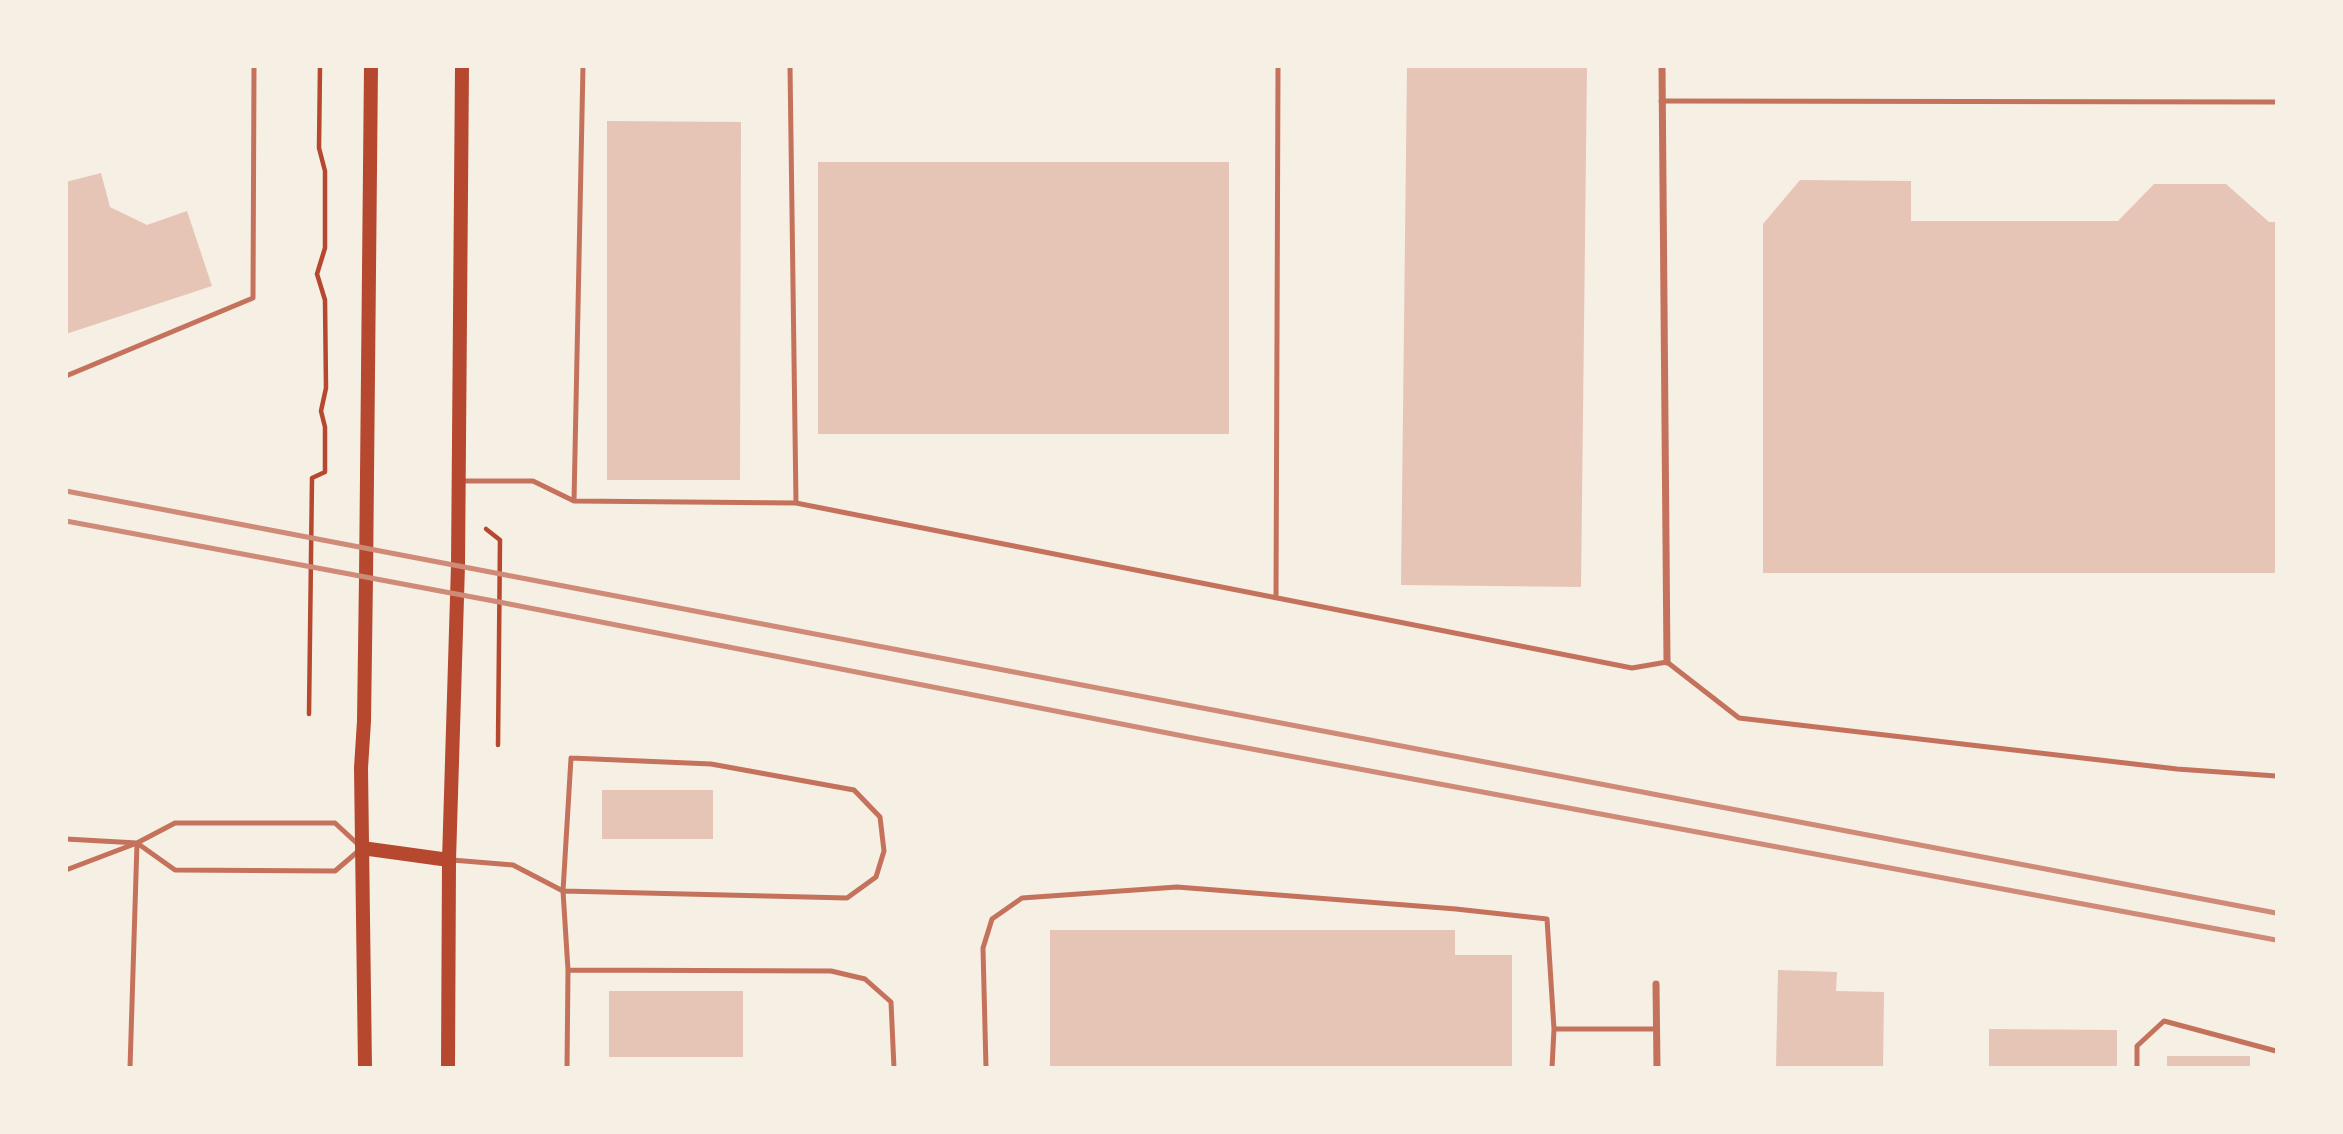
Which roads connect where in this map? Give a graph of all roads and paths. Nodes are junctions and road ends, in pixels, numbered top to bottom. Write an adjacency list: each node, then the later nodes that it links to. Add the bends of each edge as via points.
1 (254, 66): 11 (lane, via 253,298)
2 (320, 66): 18 (path, via 325,248 317,274 325,300 326,388 321,411 325,472 312,478)
3 (371, 66): 23 (main road)
4 (462, 66): 12 (main road)
5 (583, 66): 14 (lane)
6 (790, 66): 15 (lane)
7 (1279, 66): 16 (lane)
8 (1662, 66): 9 (street)
9 (1661, 101): 10 (lane); 17 (street)
10 (2277, 102)
11 (66, 376)
12 (458, 481): 13 (lane); 24 (main road)
13 (483, 481): 14 (lane, via 533,481); 19 (path, via 483,526 500,540)
14 (574, 501): 15 (lane)
15 (796, 503): 16 (lane)
16 (1276, 597): 17 (lane, via 1632,668)
17 (1667, 662): 20 (lane, via 1739,718 2177,769)
18 (309, 714)
19 (498, 746)
20 (2277, 776)
21 (66, 839): 22 (lane)
22 (137, 843): 23 (lane, via 175,822 335,823); 23 (lane, via 175,870 335,871); 25 (lane); 32 (lane)
23 (362, 848): 24 (main road); 33 (main road)
24 (449, 860): 26 (lane, via 513,865); 34 (main road)
25 (66, 870)
26 (563, 891): 26 (lane, via 847,898 876,877 884,851 880,817 854,790 711,764 571,758); 27 (lane)
27 (568, 970): 35 (lane); 36 (lane, via 831,971 865,979 891,1002)
28 (1656, 984): 30 (street)
29 (1554, 1029): 30 (lane); 37 (lane, via 1547,919 1177,887 1022,898 992,919 983,948); 38 (lane)
30 (1656, 1029): 39 (street)
31 (2277, 1051): 40 (lane, via 2164,1021 2137,1046)
32 (131, 1068)
33 (365, 1068)
34 (448, 1068)
35 (567, 1068)
36 (894, 1068)
37 (986, 1068)
38 (1552, 1068)
39 (1657, 1068)
40 (2137, 1068)

